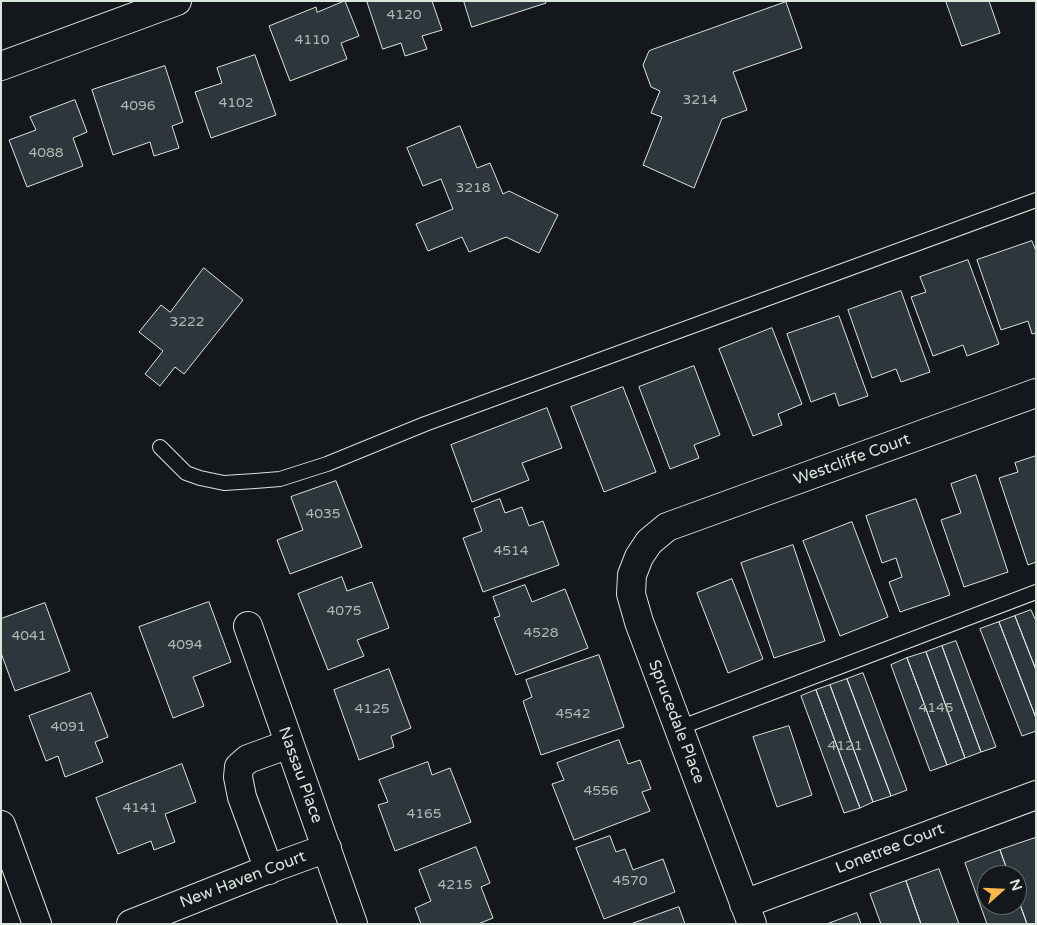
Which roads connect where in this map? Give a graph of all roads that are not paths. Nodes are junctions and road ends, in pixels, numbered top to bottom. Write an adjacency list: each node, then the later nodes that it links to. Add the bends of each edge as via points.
1 (175, 2): 2 (street)
2 (1, 66)
3 (1036, 200): 5 (lane, via 280,479 224,483 200,478 186,473)
4 (1036, 393): 6 (street, Westcliffe Court)
5 (160, 447)
6 (668, 527): 9 (street, Sprucedale Place, via 649,542 639,557 632,575 631,594)
7 (1036, 592): 9 (lane)
8 (248, 626): 10 (street, Nassau Place)
9 (679, 728): 15 (street, Sprucedale Place)
10 (289, 744): 13 (street, Nassau Place); 14 (street, via 248,759 239,767 242,797)
11 (1036, 794): 15 (street, Lonetree Court)
12 (1, 825): 16 (street)
13 (327, 848): 14 (street, New Haven Court); 18 (street, Nassau Place)
14 (269, 870): 17 (street, New Haven Court)
15 (748, 914)
16 (37, 924)
17 (131, 924)
18 (353, 924)

